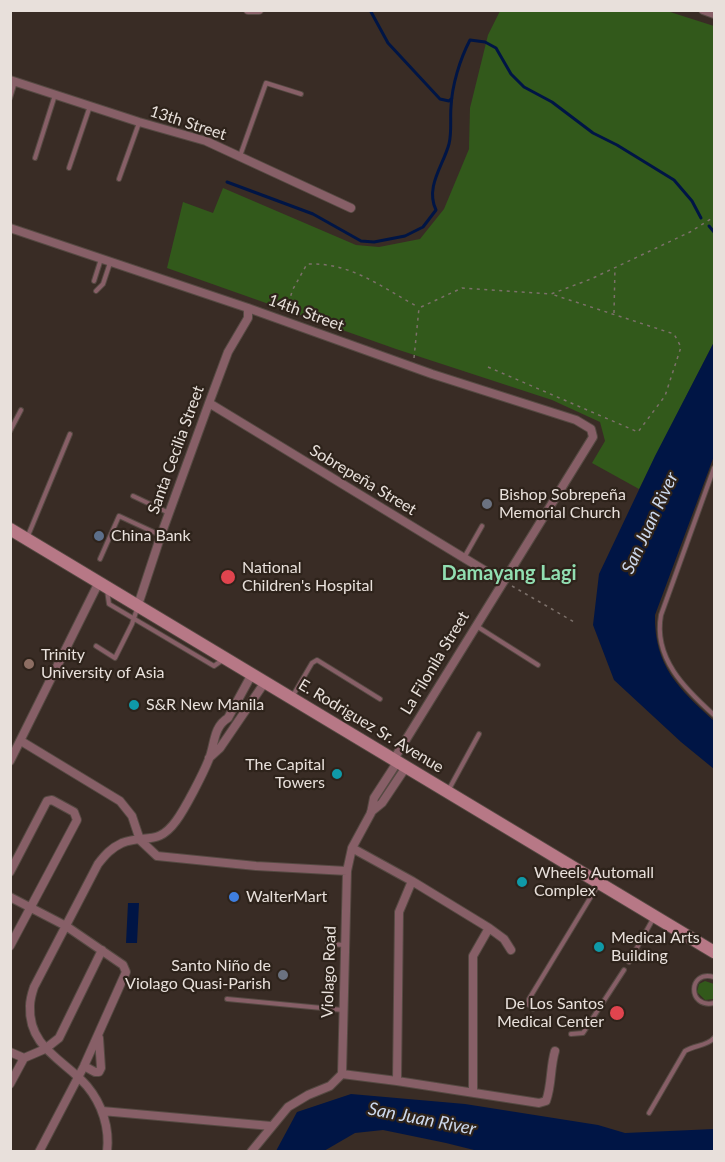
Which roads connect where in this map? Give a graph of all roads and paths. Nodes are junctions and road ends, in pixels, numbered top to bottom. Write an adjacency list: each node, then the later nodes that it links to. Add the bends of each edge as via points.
1 (248, 10): 2 (street)
2 (259, 10)
3 (703, 10): 4 (street)
4 (714, 14)
5 (13, 80): 6 (street, 13th Street); 8 (lane)
6 (56, 94): 9 (street, 13th Street); 12 (lane)
7 (301, 94): 11 (lane, via 266,83)
8 (10, 98)
9 (90, 106): 10 (street, 13th Street, via 131,115); 13 (lane)
10 (139, 122): 11 (street, 13th Street, via 206,141); 14 (lane)
11 (239, 157): 15 (street, 13th Street)
12 (34, 158)
13 (69, 168)
14 (119, 179)
15 (351, 208)
16 (714, 217): 20 (path)
17 (10, 228): 18 (street, 14th Street)
18 (101, 258): 19 (street, 14th Street); 21 (lane)
19 (111, 262): 22 (lane, via 103,284); 24 (street, 14th Street)
20 (615, 267): 23 (path); 26 (path)
21 (94, 281)
22 (96, 291)
23 (551, 294): 25 (path, via 462,288); 26 (path)
24 (248, 308): 27 (street, 14th Street); 30 (street, Santa Cecilia Street, via 248,318 228,352)
25 (419, 308): 27 (path, via 352,270 307,264); 28 (path)
26 (614, 314): 29 (path, via 674,334 681,347 665,396 638,432)
27 (282, 320): 28 (street, 14th Street)
28 (413, 367): 32 (street, 14th Street, via 576,420)
29 (488, 367)
30 (209, 403): 37 (street, Santa Cecilia Street); 41 (street, Sobrepeña Street, via 369,506)
31 (21, 410): 33 (lane)
32 (591, 429): 43 (street, La Filonila Street, via 593,437)
33 (10, 431)
34 (70, 434): 39 (lane)
35 (714, 468): 57 (lane, via 659,627 669,664 691,694)
36 (133, 496): 37 (lane)
37 (169, 513): 40 (street, Santa Cecilia Street)
38 (482, 526): 41 (lane)
39 (16, 535): 44 (main road, E. Rodriguez Sr. Avenue)
40 (160, 535): 42 (lane, via 120,516); 45 (street, Santa Cecilia Street)
41 (464, 558): 43 (street, Sobrepeña Street)
42 (100, 559)
43 (502, 581): 47 (path); 48 (street, La Filonila Street)
44 (103, 584): 45 (main road, E. Rodriguez Sr. Avenue); 46 (lane, via 109,604); 59 (street)
45 (138, 605): 46 (lane); 50 (main road, E. Rodriguez Sr. Avenue)
46 (133, 622): 49 (lane, via 115,658); 50 (lane, via 213,669)
47 (576, 623)
48 (475, 625): 51 (lane); 62 (street, La Filonila Street)
49 (96, 646)
50 (226, 658): 52 (main road, E. Rodriguez Sr. Avenue)
51 (538, 665)
52 (252, 674): 53 (main road, E. Rodriguez Sr. Avenue); 56 (street)
53 (265, 682): 54 (main road, E. Rodriguez Sr. Avenue); 56 (street)
54 (291, 698): 55 (lane, via 317,660); 62 (main road, E. Rodriguez Sr. Avenue)
55 (380, 699)
56 (238, 711): 60 (street, via 220,748); 60 (street, via 223,721 215,734)
57 (714, 715)
58 (479, 734): 63 (lane)
59 (21, 741): 61 (street); 64 (street, via 120,801 132,816)
60 (209, 759): 64 (street, via 176,821 154,839)
61 (10, 761)
62 (399, 762): 63 (main road, E. Rodriguez Sr. Avenue); 65 (street, Violago Road, via 374,798 371,813)
63 (448, 792): 69 (main road, E. Rodriguez Sr. Avenue)
64 (140, 840): 66 (street, via 157,856); 73 (street, via 107,852)
65 (352, 848): 66 (street, Violago Road); 68 (street)
66 (347, 871): 76 (street, Violago Road)
67 (10, 872): 71 (street, via 47,801 74,812 77,820)
68 (412, 882): 74 (street); 98 (street, via 399,912)
69 (600, 883): 72 (main road, E. Rodriguez Sr. Avenue); 87 (lane, via 529,999)
70 (10, 897): 71 (street)
71 (30, 907): 73 (street); 77 (street)
72 (655, 916): 80 (main road, E. Rodriguez Sr. Avenue); 81 (lane)
73 (66, 926): 78 (street); 91 (street, via 33,987 32,1026)
74 (489, 928): 79 (street); 100 (street, via 473,956)
75 (328, 944): 76 (lane)
76 (345, 945): 86 (street, Violago Road)
77 (10, 946)
78 (102, 950): 89 (street, via 123,965 126,972); 91 (street, via 59,1038)
79 (511, 950)
80 (714, 952)
81 (629, 962)
82 (624, 970): 88 (lane, via 583,1033)
83 (714, 977): 85 (lane, via 705,975 694,990 697,999)
84 (227, 999): 86 (lane)
85 (714, 1003)
86 (344, 1010): 96 (street, Violago Road)
87 (533, 1010)
88 (571, 1034)
89 (99, 1036): 95 (street); 95 (street, via 99,1072)
90 (714, 1038): 102 (lane, via 685,1051)
91 (45, 1049): 94 (street); 97 (street)
92 (555, 1051): 100 (street, via 546,1101)
93 (10, 1052): 94 (street)
94 (24, 1058): 99 (street)
95 (84, 1066): 97 (street)
96 (342, 1074): 98 (street); 103 (street, via 330,1086 288,1107)
97 (78, 1077): 101 (street); 104 (street)
98 (397, 1081): 100 (street)
99 (10, 1083)
100 (473, 1092)
101 (102, 1111): 103 (street); 105 (street, via 107,1126)
102 (649, 1113)
103 (272, 1126): 106 (street)
104 (39, 1152)
105 (107, 1152)
106 (251, 1152)

